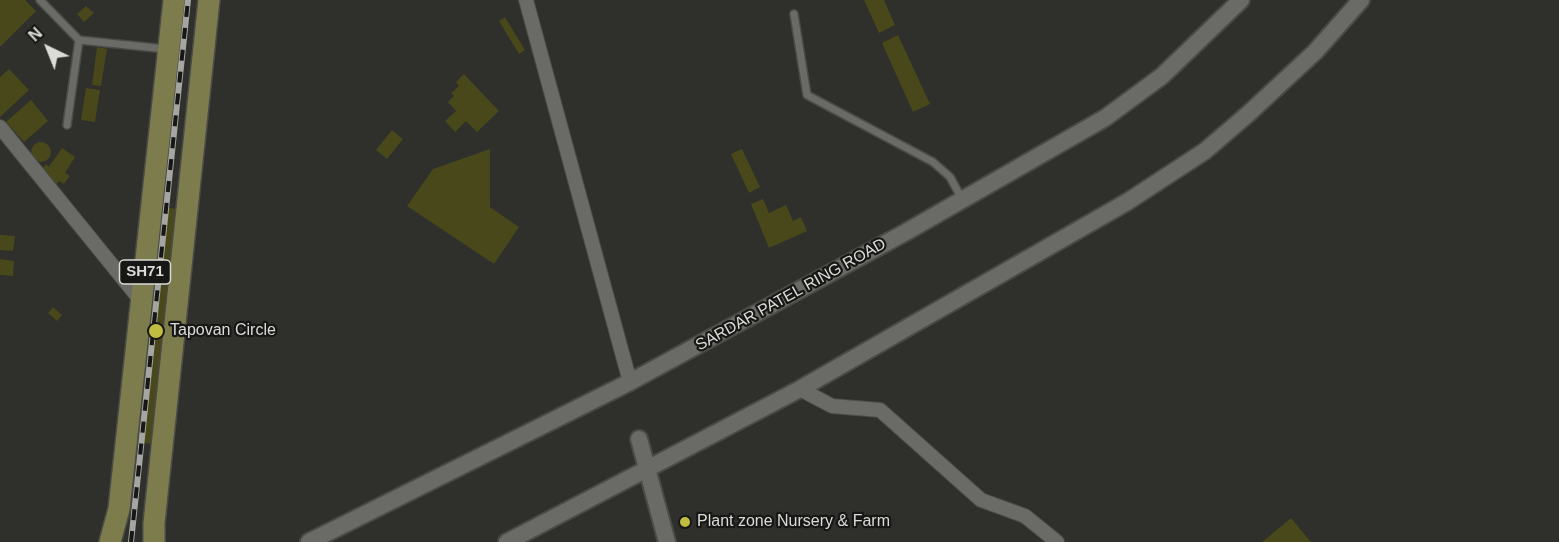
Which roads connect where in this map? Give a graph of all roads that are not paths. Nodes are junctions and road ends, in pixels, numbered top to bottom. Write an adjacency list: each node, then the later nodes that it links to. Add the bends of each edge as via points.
1 (40, 0): 8 (lane)
2 (174, 0): 9 (main road, SH71)
3 (209, 0): 19 (main road, SH71)
4 (526, 0): 14 (street)
5 (1241, 0): 12 (street, SARDAR PATEL RING ROAD, via 1198,45 1136,97)
6 (1361, 0): 15 (street, via 1315,52 1205,152 1127,202)
7 (794, 14): 12 (lane, via 807,95 933,162 950,177)
8 (79, 40): 9 (lane); 10 (lane)
9 (169, 49): 13 (main road, SH71)
10 (68, 125)
11 (0, 127): 13 (street)
12 (962, 200): 14 (street, SARDAR PATEL RING ROAD)
13 (142, 302): 18 (main road, SH71, via 119,509)
14 (630, 382): 20 (street, SARDAR PATEL RING ROAD)
15 (800, 389): 17 (street); 23 (street, via 832,406 880,410 981,500 1025,516)
16 (639, 439): 17 (street)
17 (648, 470): 21 (street); 22 (street)
18 (110, 542)
19 (154, 542)
20 (309, 542)
21 (507, 542)
22 (667, 542)
23 (1057, 542)

